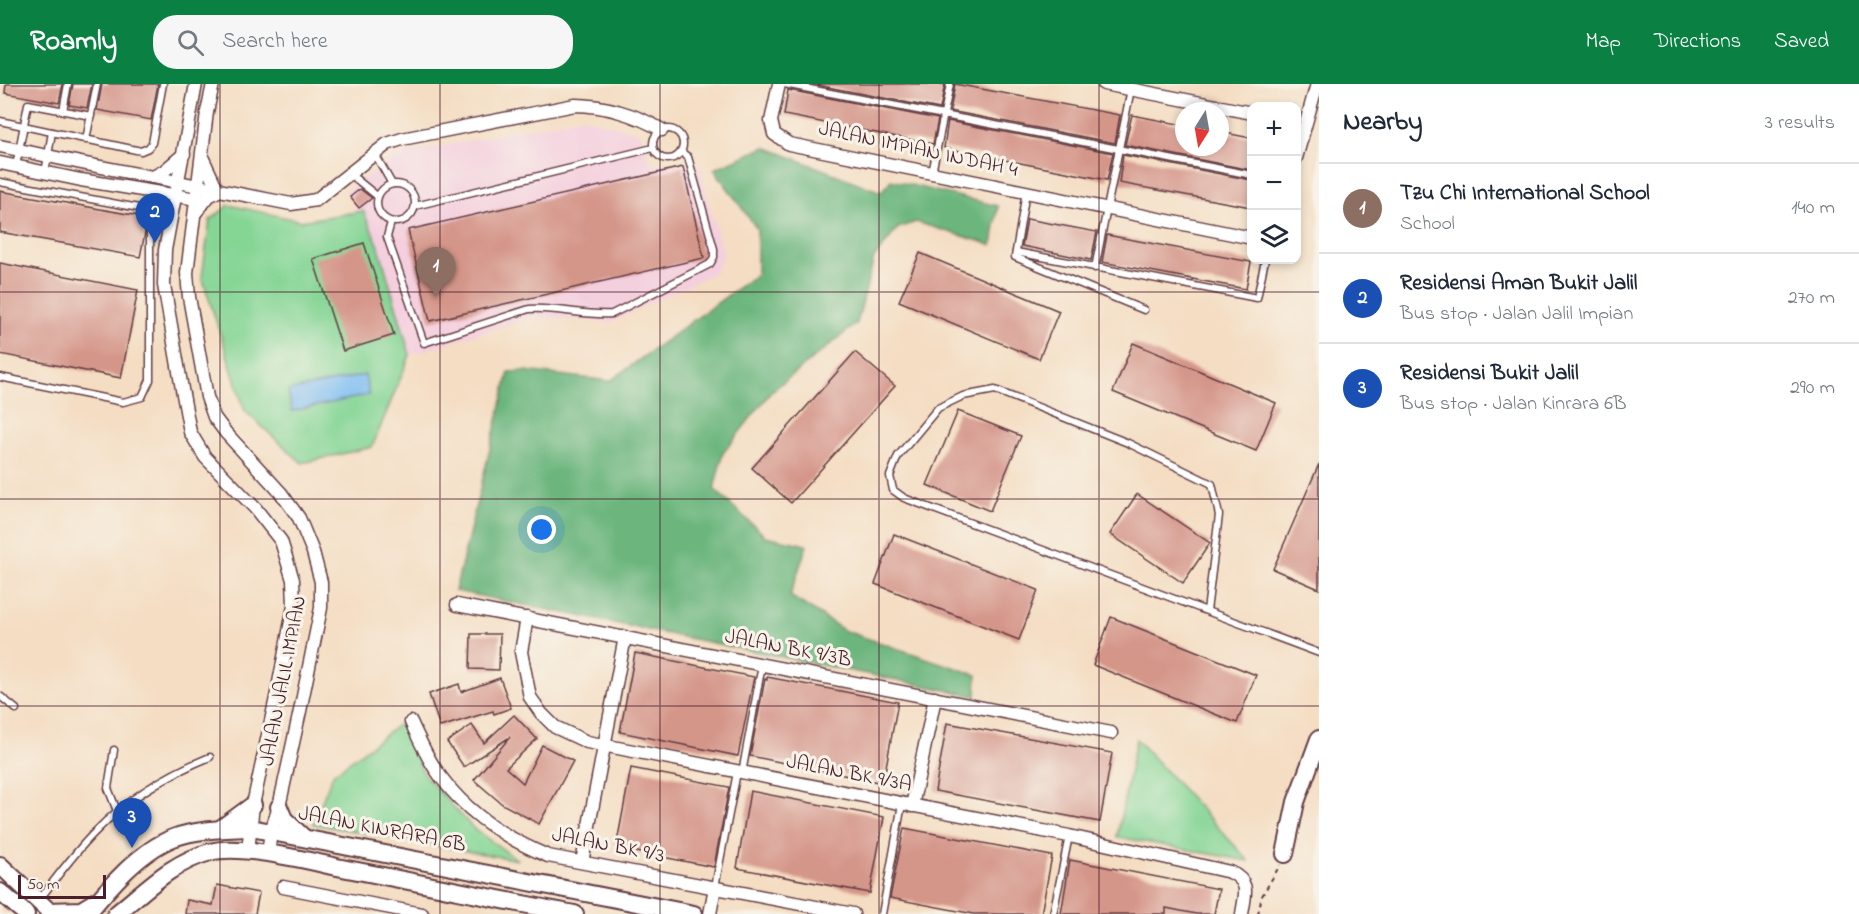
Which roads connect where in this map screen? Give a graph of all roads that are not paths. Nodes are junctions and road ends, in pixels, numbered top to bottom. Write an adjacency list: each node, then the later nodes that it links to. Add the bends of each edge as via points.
1 (68, 84): 12 (lane)
2 (97, 84): 15 (lane)
3 (164, 84): 21 (lane, via 148,148 141,151)
4 (196, 84): 27 (street, JALAN JALIL IMPIAN)
5 (213, 84): 30 (street, JALAN JALIL IMPIAN)
6 (779, 84): 34 (street, JALAN IMPIAN INDAH 4, via 772,128 789,144)
7 (784, 84): 14 (lane)
8 (950, 84): 14 (lane)
9 (1104, 84): 11 (street)
10 (1317, 84): 17 (street)
11 (1131, 87): 13 (street); 24 (lane)
12 (63, 111): 15 (lane); 18 (lane, via 28,104)
13 (1247, 112)
14 (943, 115): 24 (lane); 34 (lane)
15 (91, 116): 21 (lane)
16 (0, 121): 18 (lane)
17 (1301, 123)
18 (24, 126): 20 (lane); 25 (lane)
19 (662, 130): 23 (lane, via 655,135); 26 (lane, via 671,129 679,134 683,142); 28 (street, via 645,119 575,105 402,139)
20 (52, 132): 21 (lane); 29 (lane)
21 (86, 140)
22 (0, 146): 25 (street)
23 (653, 148): 26 (lane, via 663,158 673,158); 48 (lane)
24 (1118, 149): 36 (lane); 49 (lane)
25 (19, 150): 29 (street); 32 (lane)
26 (681, 152): 52 (lane, via 688,157 714,257 710,264 612,314 529,309 424,343 387,237)
27 (184, 154): 37 (street); 39 (street, JALAN JALIL IMPIAN)
28 (375, 154): 35 (street); 40 (lane)
29 (48, 156): 33 (lane); 37 (street)
30 (202, 157): 41 (street, JALAN JALIL IMPIAN); 42 (street)
31 (0, 163): 32 (street)
32 (16, 166): 33 (street)
33 (45, 173): 43 (street)
34 (932, 173): 44 (street, JALAN IMPIAN INDAH 4)
35 (350, 174): 42 (street, via 316,200 291,204); 46 (lane)
36 (1247, 174)
37 (153, 177): 39 (street)
38 (0, 182): 58 (lane, via 144,209 150,216 150,380 142,397 123,402)
39 (178, 182): 41 (street); 45 (street, JALAN JALIL IMPIAN)
40 (392, 184): 46 (lane); 48 (lane, via 410,189)
41 (198, 186): 42 (street); 47 (street, JALAN JALIL IMPIAN)
42 (218, 191): 50 (street)
43 (153, 192): 45 (street); 51 (street)
44 (1026, 192): 49 (street, JALAN IMPIAN INDAH 4); 54 (lane)
45 (176, 195): 47 (street); 51 (street, JALAN JALIL IMPIAN)
46 (377, 196): 52 (lane, via 380,215)
47 (197, 200): 50 (street, JALAN JALIL IMPIAN)
48 (415, 206): 52 (lane, via 409,218)
49 (1106, 209): 53 (street, JALAN IMPIAN INDAH 4); 56 (lane)
50 (195, 213): 77 (street, JALAN JALIL IMPIAN, via 186,273 207,397 214,417 226,433 299,518 321,582 321,608)
51 (171, 218): 75 (street, JALAN JALIL IMPIAN, via 164,285 190,432 205,457 281,541 293,580 294,606)
52 (391, 222)
53 (1247, 237)
54 (1016, 252): 56 (lane); 57 (lane, via 1015,257)
55 (1264, 264): 56 (lane, via 1257,298)
56 (1095, 268)
57 (1144, 310)
58 (0, 377)
59 (457, 605): 61 (street, JALAN BK 9/3B)
60 (1207, 611): 60 (lane, via 904,498 893,490 890,476 898,456 938,408 963,396 995,390 1128,443 1212,484 1219,515); 63 (lane)
61 (527, 618): 62 (street, JALAN BK 9/3B); 71 (street, JALAN BK 9/3A, via 521,652 530,696 555,727)
62 (625, 637): 64 (street, JALAN BK 9/3B); 71 (street)
63 (1319, 653)
64 (762, 664): 66 (street, JALAN BK 9/3B); 74 (lane)
65 (0, 696): 67 (lane)
66 (935, 698): 69 (street, JALAN BK 9/3B); 76 (street)
67 (16, 709)
68 (411, 722): 87 (street, JALAN BK 9/3, via 434,767 480,819 548,856)
69 (1112, 733)
70 (1319, 739): 86 (street, via 1296,802)
71 (604, 747): 74 (street, JALAN BK 9/3A); 87 (street)
72 (114, 750): 78 (lane, via 108,788)
73 (210, 757): 78 (lane, via 160,781)
74 (739, 773): 76 (street, JALAN BK 9/3A); 91 (lane)
75 (253, 805): 79 (street, JALAN JALIL IMPIAN); 80 (street)
76 (907, 805): 82 (street, JALAN BK 9/3A); 105 (lane)
77 (279, 807): 81 (street, JALAN JALIL IMPIAN); 83 (street, via 284,819)
78 (117, 811): 95 (lane, via 75,853)
79 (251, 828): 80 (street, JALAN KINRARA 6B); 81 (street, JALAN KINRARA 6B); 84 (street, JALAN JALIL IMPIAN)
80 (219, 829): 94 (street, JALAN KINRARA 6B, via 173,838 140,858)
81 (271, 831): 83 (street, JALAN KINRARA 6B); 85 (street, JALAN JALIL IMPIAN)
82 (1069, 836): 106 (lane); 107 (street, JALAN BK 9/3A, via 1230,872 1242,879 1246,891)
83 (303, 838): 89 (street, JALAN KINRARA 6B)
84 (248, 851): 85 (street); 100 (street, via 212,852 182,862)
85 (268, 854): 96 (street)
86 (1285, 854)
87 (582, 862): 91 (street, JALAN BK 9/3)
88 (0, 866): 95 (street)
89 (544, 884): 92 (street, JALAN KINRARA 6B); 96 (street)
90 (283, 887): 101 (street)
91 (715, 887): 103 (street); 104 (street, JALAN BK 9/3)
92 (566, 888): 97 (street); 102 (street, JALAN KINRARA 6B)
93 (0, 892): 98 (street)
94 (100, 898): 95 (street, via 81,910); 99 (street, JALAN KINRARA 6B)
95 (46, 909)
96 (538, 910): 97 (street)
97 (565, 913)
98 (26, 914)
99 (87, 914)
100 (116, 914)
101 (422, 914)
102 (694, 914)
103 (710, 914)
104 (853, 914)
105 (882, 914)
106 (1053, 914)
107 (1242, 914)

